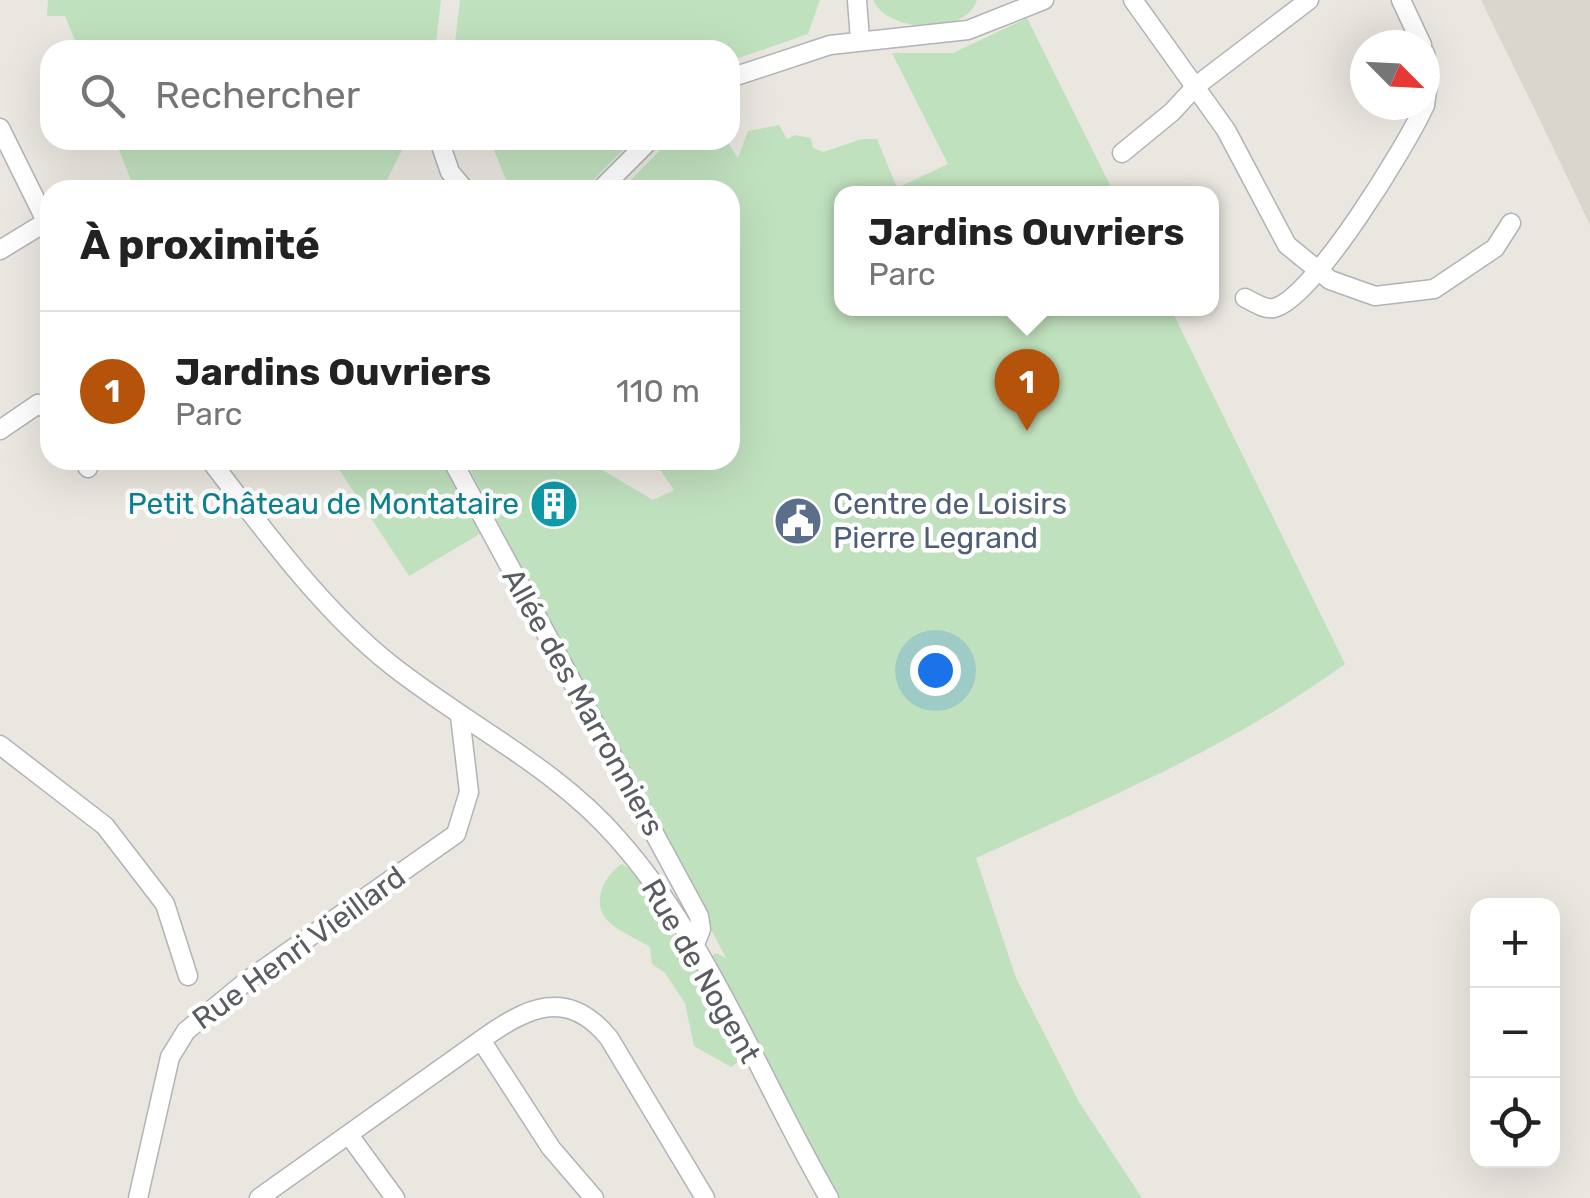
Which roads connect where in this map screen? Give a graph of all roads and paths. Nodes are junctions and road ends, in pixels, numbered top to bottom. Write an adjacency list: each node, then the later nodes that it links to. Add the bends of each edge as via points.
1 (857, 0): 7 (street)
2 (1044, 0): 7 (street, via 956,33)
3 (1132, 0): 9 (street)
4 (1309, 0): 9 (street)
5 (1400, 0): 6 (street)
6 (1415, 30)
7 (860, 40): 8 (street, via 805,50)
8 (740, 74)
9 (1196, 86): 14 (street); 21 (street, via 1238,150 1280,236)
10 (1416, 120): 21 (street)
11 (0, 128): 17 (street)
12 (442, 150): 15 (street)
13 (640, 150): 16 (street)
14 (1122, 153)
15 (457, 180)
16 (610, 180)
17 (40, 210)
18 (1511, 223): 21 (street, via 1495,248 1424,292 1375,296)
19 (40, 230): 20 (street)
20 (0, 250)
21 (1319, 273): 22 (street, via 1276,307)
22 (1246, 298)
23 (40, 405): 24 (street)
24 (0, 430)
25 (218, 470): 27 (street, Rue de Nogent, via 351,627)
26 (457, 470): 29 (street, Allée des Marronniers, via 699,916 702,929)
27 (460, 716): 29 (street, Rue de Nogent, via 608,828); 33 (street, Rue Henri Vieillard, via 469,792 456,834 186,1030 170,1057)
28 (0, 745): 30 (street, via 94,813 158,893)
29 (694, 947): 38 (street, Rue de Nogent)
30 (188, 976)
31 (481, 1040): 32 (street); 36 (street, via 551,1148); 37 (street, via 530,1009 560,1008 587,1017 609,1038)
32 (349, 1135): 34 (street); 35 (street)
33 (138, 1198)
34 (260, 1198)
35 (395, 1198)
36 (594, 1198)
37 (705, 1198)
38 (828, 1198)

